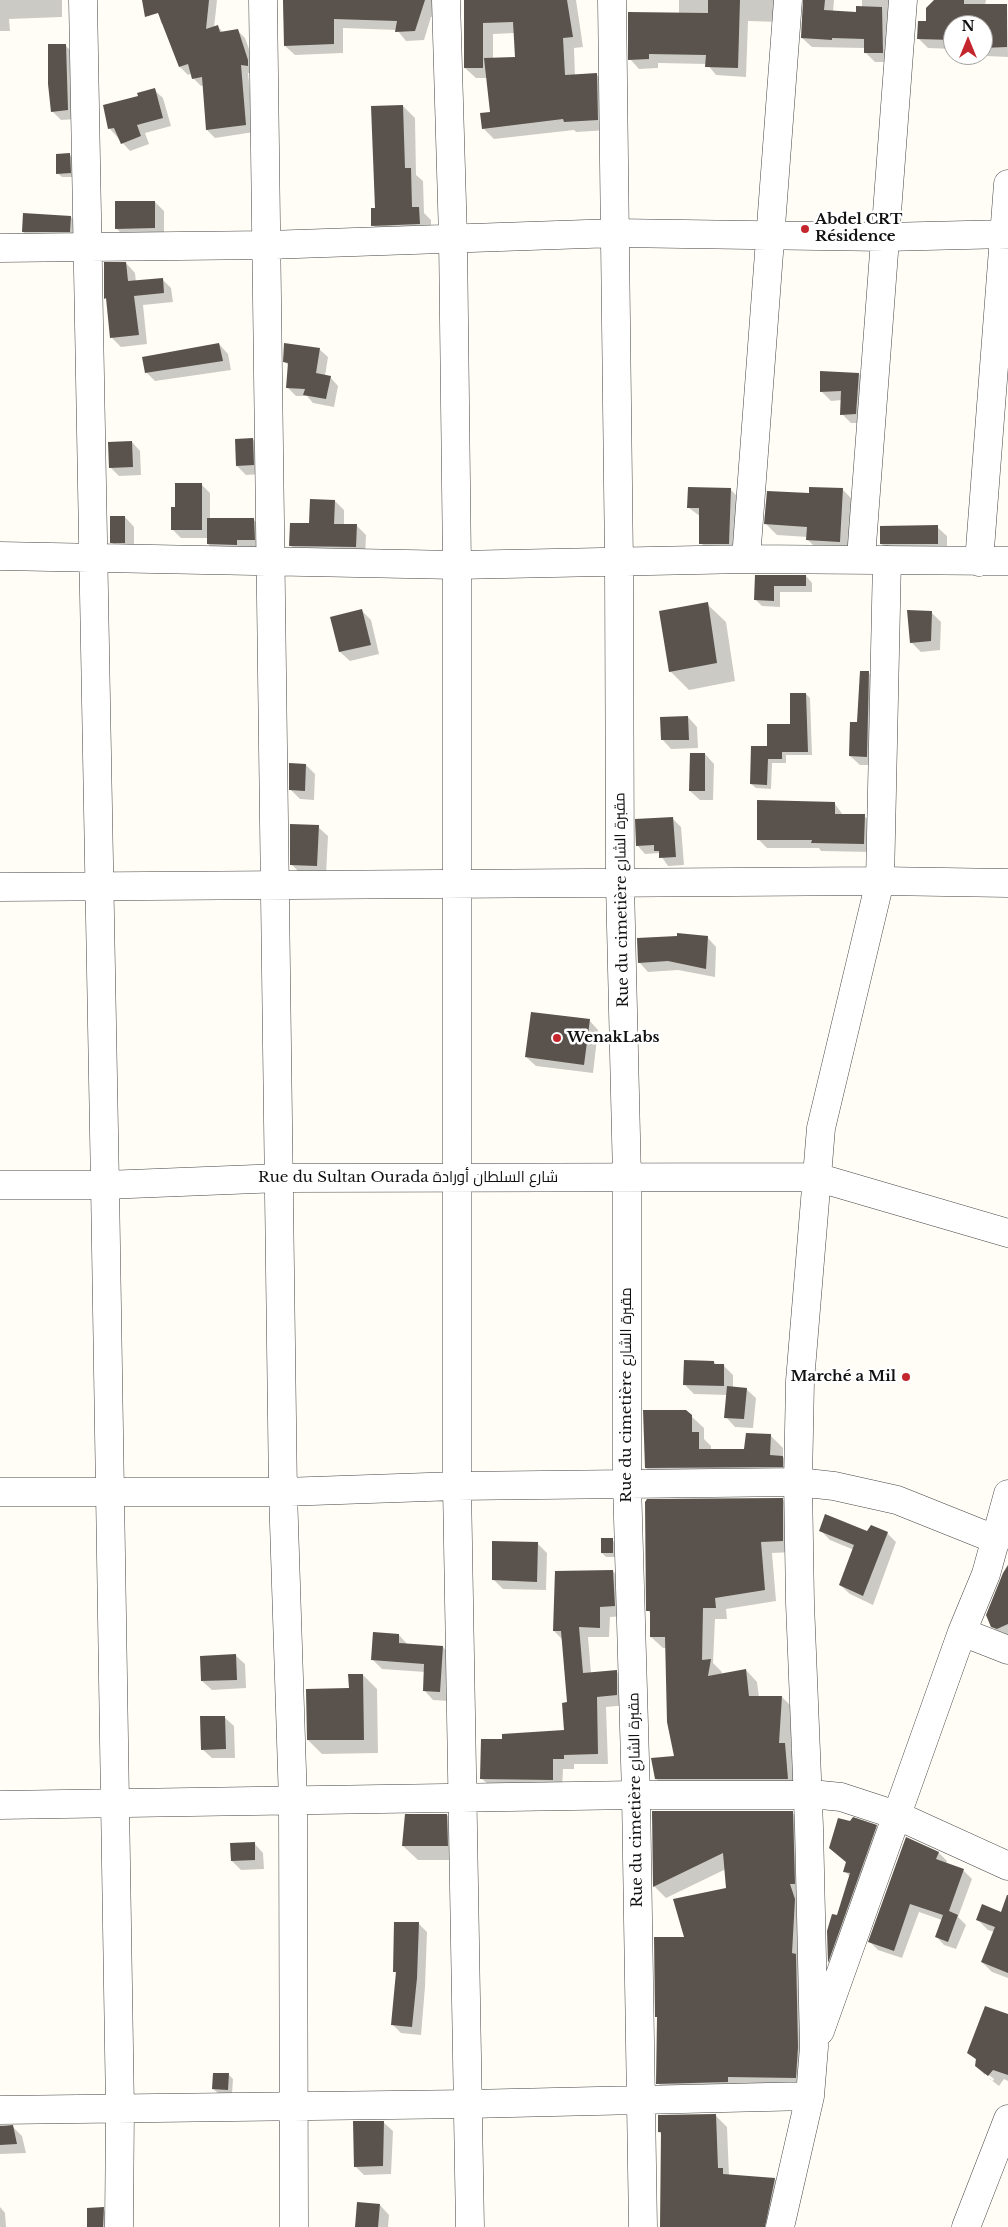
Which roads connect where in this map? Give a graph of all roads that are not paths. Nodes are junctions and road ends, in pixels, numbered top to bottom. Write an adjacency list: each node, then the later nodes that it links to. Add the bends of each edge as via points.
1 (83, 0): 15 (street)
2 (263, 0): 13 (street)
3 (446, 0): 12 (street)
4 (612, 0): 8 (street, Rue du cimetière مقبرة الشارع)
5 (788, 0): 10 (street)
6 (903, 0): 11 (street)
7 (1008, 184): 9 (street)
8 (616, 233): 10 (street); 12 (street); 23 (street, Rue du cimetière مقبرة الشارع)
9 (1006, 234): 11 (street); 22 (street)
10 (769, 236): 11 (street); 18 (street)
11 (885, 237): 19 (street)
12 (453, 238): 13 (street); 24 (street)
13 (268, 245): 15 (street); 20 (street)
14 (0, 248): 15 (street)
15 (86, 248): 17 (street)
16 (0, 556): 17 (street)
17 (92, 559): 20 (street); 29 (street)
18 (746, 559): 19 (street); 23 (street)
19 (874, 559): 22 (street); 25 (street, via 883,812)
20 (271, 560): 24 (street); 30 (street)
21 (1008, 561): 22 (street)
22 (979, 562)
23 (619, 563): 24 (street); 28 (street, Rue du cimetière مقبرة الشارع)
24 (456, 565): 27 (street)
25 (880, 881): 26 (street); 28 (street); 33 (street, via 821,1128)
26 (1008, 883)
27 (456, 884): 28 (street); 30 (street); 32 (street)
28 (620, 884): 35 (street, Rue du cimetière مقبرة الشارع)
29 (98, 886): 30 (street); 31 (street); 37 (street)
30 (274, 886): 34 (street)
31 (0, 887)
32 (457, 1177): 34 (street, Rue du Sultan Ourada شارع السلطان أورادة); 35 (street, Rue du Sultan Ourada شارع السلطان أورادة); 41 (street)
33 (816, 1177): 35 (street, Rue du Sultan Ourada شارع السلطان أورادة); 38 (street, Rue du Sultan Ourada شارع السلطان أورادة); 39 (street, via 800,1381)
34 (281, 1178): 37 (street, Rue du Sultan Ourada شارع السلطان أورادة); 44 (street)
35 (627, 1178): 40 (street, Rue du cimetière مقبرة الشارع)
36 (0, 1185): 37 (street, Rue du Sultan Ourada شارع السلطان أورادة)
37 (105, 1185): 42 (street)
38 (1008, 1233)
39 (798, 1482): 40 (street); 46 (street, via 834,1486 897,1500); 50 (street)
40 (627, 1483): 41 (street); 49 (street, Rue du cimetière مقبرة الشارع)
41 (456, 1486): 44 (street); 51 (street)
42 (110, 1491): 43 (street); 44 (street); 53 (street)
43 (0, 1492)
44 (283, 1492): 52 (street)
45 (1008, 1494): 46 (street)
46 (997, 1559): 47 (street)
47 (962, 1632): 48 (street); 55 (street)
48 (1008, 1650)
49 (636, 1795): 50 (street); 51 (street); 59 (street, Rue du cimetière مقبرة الشارع)
50 (807, 1795): 55 (street, via 841,1797); 57 (street)
51 (462, 1799): 52 (street); 60 (street)
52 (293, 1802): 53 (street); 61 (street)
53 (113, 1803): 54 (street); 62 (street)
54 (0, 1804)
55 (896, 1815): 56 (street); 57 (street)
56 (1008, 1866)
57 (814, 2046): 58 (street)
58 (810, 2096): 59 (street); 69 (street)
59 (640, 2102): 60 (street); 68 (street, Rue du cimetière مقبرة الشارع)
60 (469, 2104): 61 (street); 67 (street)
61 (294, 2107): 62 (street); 66 (street)
62 (120, 2109): 63 (street); 65 (street)
63 (0, 2110)
64 (1008, 2119): 70 (street)
65 (119, 2227)
66 (294, 2227)
67 (470, 2227)
68 (643, 2227)
69 (780, 2227)
70 (966, 2227)

